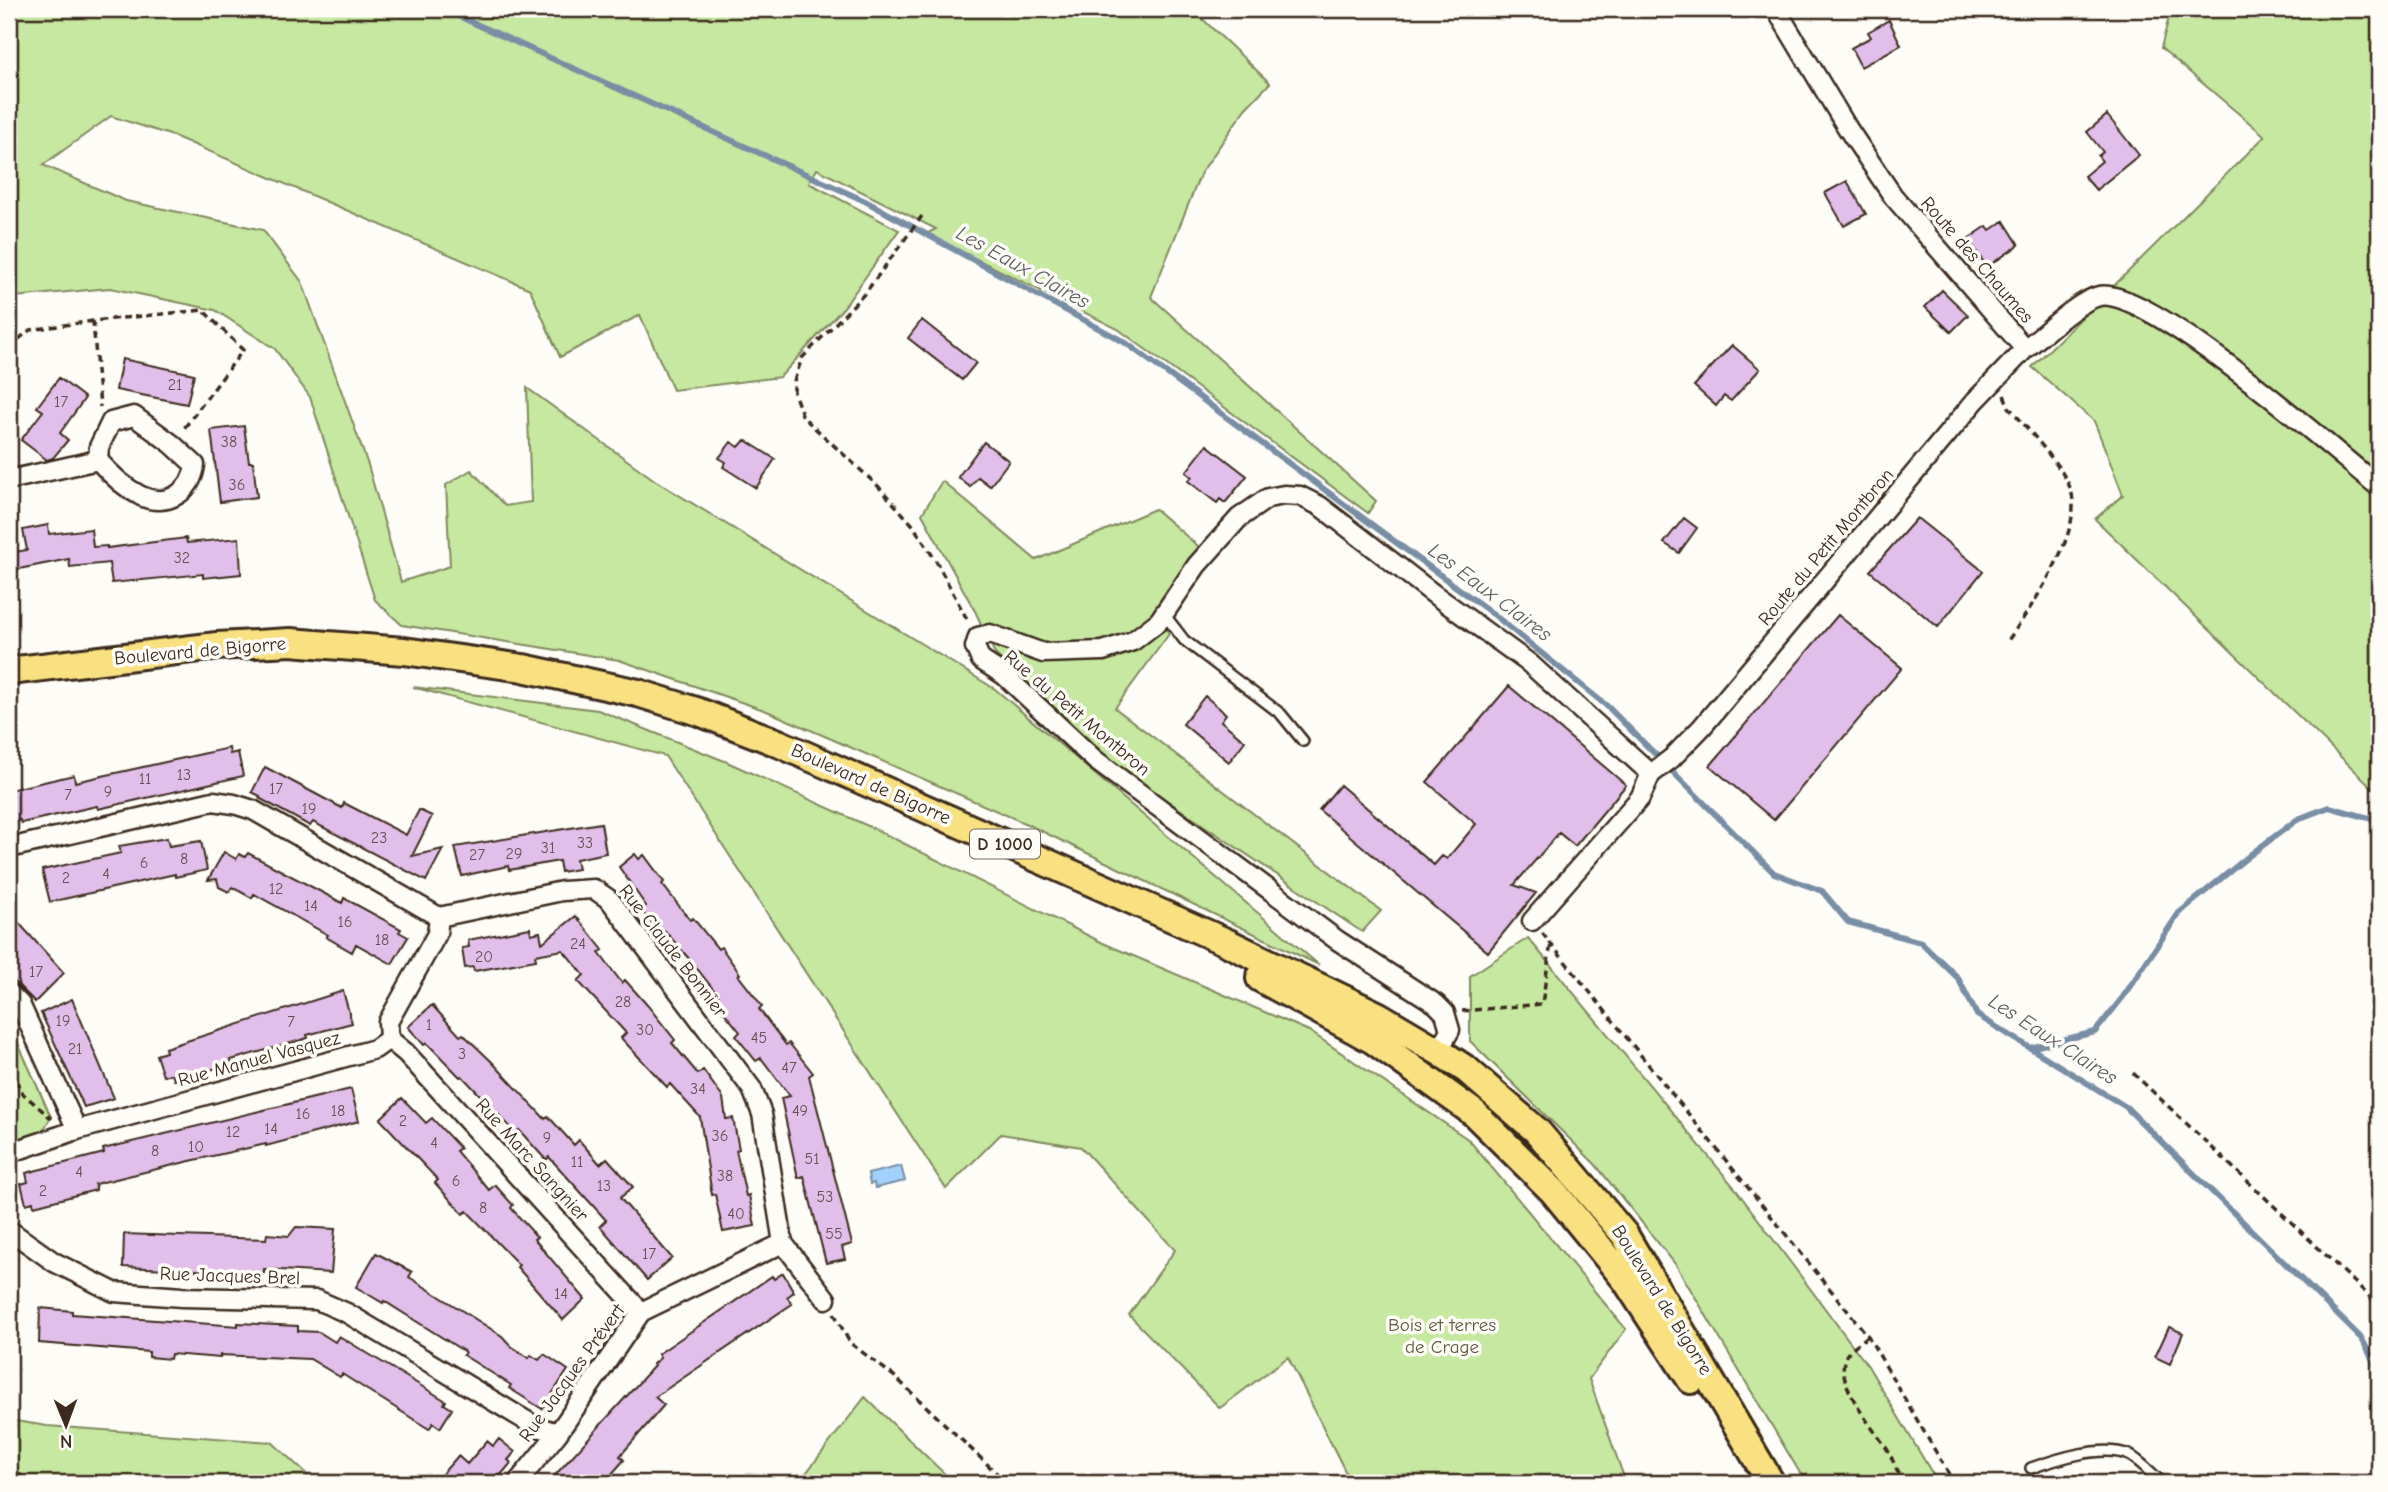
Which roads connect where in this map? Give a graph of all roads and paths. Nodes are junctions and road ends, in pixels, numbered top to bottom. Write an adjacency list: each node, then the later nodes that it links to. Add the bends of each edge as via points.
1 (1776, 9): 5 (street, Route des Chaumes, via 1893,196)
2 (922, 216): 13 (path, via 866,292 802,358 794,393 803,417 912,524)
3 (93, 321): 4 (path, via 30,330); 7 (path, via 100,411); 8 (path, via 203,310 243,350)
4 (9, 347)
5 (2025, 349): 6 (street, Route du Petit Montbron); 11 (street, Route des Chaumes, via 2100,296 2129,300 2183,330)
6 (1997, 379): 14 (path, via 2009,407 2065,479 2074,508 2067,537 2042,592); 18 (street, Route du Petit Montbron, via 1672,758)
7 (111, 422): 8 (street, via 134,416); 9 (street)
8 (172, 444): 9 (street, via 195,465 189,486 168,498 140,495)
9 (98, 460): 10 (street)
10 (9, 480)
11 (2379, 487)
12 (1164, 614): 13 (street, via 1133,641 1103,651 1044,653 990,634); 17 (lane, via 1184,640 1281,714); 18 (street, via 1197,565 1239,518 1268,498 1300,496 1320,506 1529,663)
13 (978, 637): 24 (street, Rue du Petit Montbron, via 975,647 982,660 1095,761 1337,940)
14 (2007, 642)
15 (9, 671): 26 (main road, Boulevard de Bigorre / D 1000, via 217,646 290,642 418,652 523,668 638,693 778,743 996,839 1273,965 1379,1016)
16 (9, 684): 43 (main road, Boulevard de Bigorre / D 1000, via 226,659 307,657 514,681 625,703 763,754 1206,951 1373,1040 1474,1113 1553,1191 1625,1279 1677,1356)
17 (1303, 741)
18 (1654, 772): 21 (street, Route du Petit Montbron, via 1640,798)
19 (9, 848): 20 (street, via 213,801 234,804 253,810)
20 (439, 917): 25 (street, via 438,934 388,1022); 32 (street, Rue Claude Bonnier, via 562,891 594,889 610,900 752,1089 762,1114)
21 (1532, 921): 22 (path)
22 (1551, 943): 24 (path, via 1542,1004); 36 (path)
23 (9, 993): 29 (street, via 20,1004)
24 (1446, 1013): 26 (street, via 1450,1030)
25 (389, 1038): 29 (street, Rue Manuel Vasquez, via 375,1049); 35 (street, Rue Marc Sangnier)
26 (1438, 1051): 44 (main road, Boulevard de Bigorre / D 1000, via 1537,1131 1624,1234)
27 (9, 1057): 29 (path, via 20,1091 56,1123)
28 (2133, 1073): 34 (path)
29 (75, 1125): 30 (street, Rue Manuel Vasquez)
30 (9, 1153)
31 (9, 1230): 37 (street, Rue Jacques Brel, via 54,1262 114,1292 317,1300 347,1313 535,1426)
32 (783, 1243): 33 (street, Rue Claude Bonnier); 35 (street, Rue Jacques Prévert)
33 (826, 1298): 42 (path, via 850,1343 894,1376)
34 (2379, 1308)
35 (641, 1312): 37 (street, Rue Jacques Prévert)
36 (1868, 1336): 45 (path, via 1847,1353 1843,1374); 46 (path)
37 (558, 1433): 41 (street, Rue Jacques Prévert)
38 (9, 1466): 40 (path)
39 (2031, 1468): 47 (lane, via 2068,1456 2103,1452 2129,1455)
40 (30, 1483)
41 (517, 1483)
42 (1007, 1483)
43 (1751, 1483)
44 (1771, 1483)
45 (1902, 1483)
46 (1954, 1483)
47 (2163, 1483)

